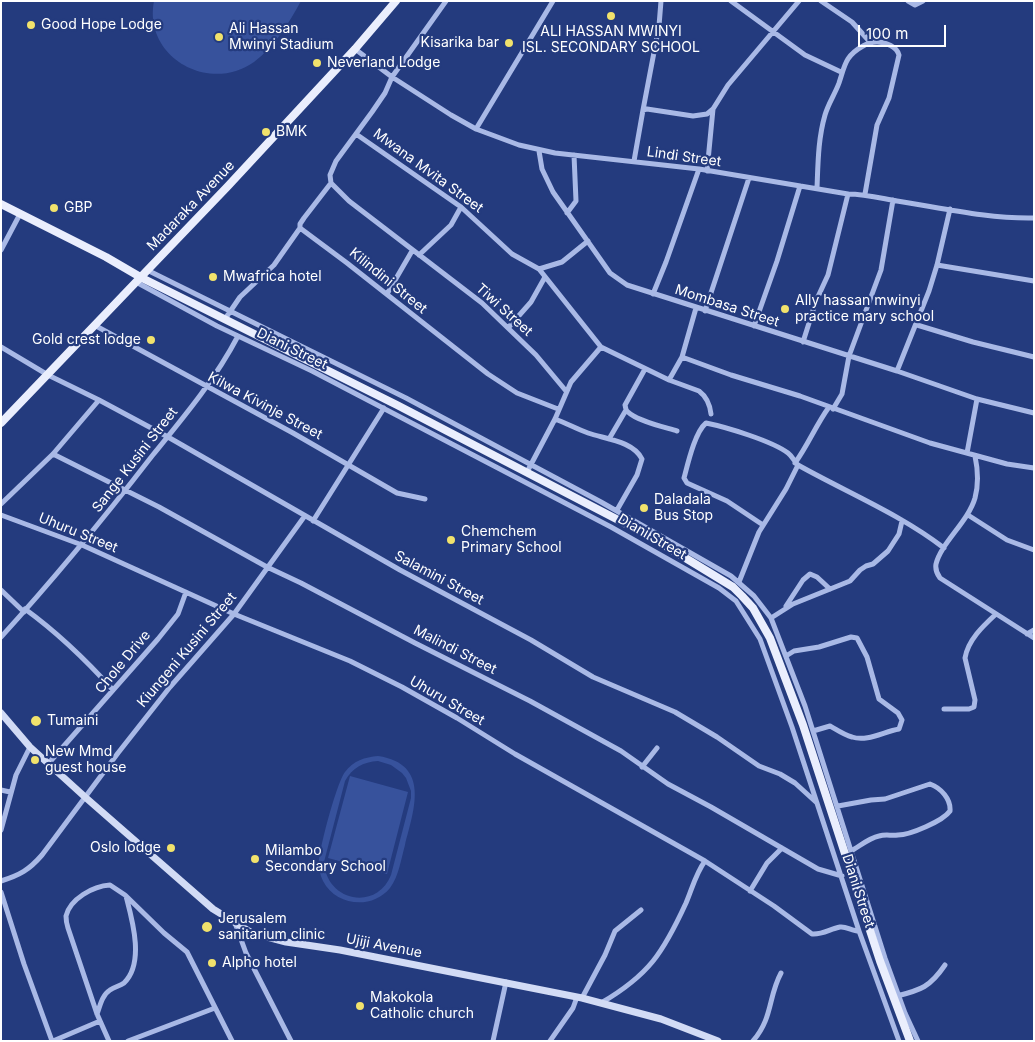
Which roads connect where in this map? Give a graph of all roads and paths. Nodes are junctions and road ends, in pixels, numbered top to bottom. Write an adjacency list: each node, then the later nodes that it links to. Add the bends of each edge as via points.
1 (396, 1): 12 (main road, Madaraka Avenue)
2 (446, 1): 14 (street, Mwana Mvita Street)
3 (553, 1): 17 (street)
4 (661, 1): 16 (street)
5 (731, 1): 10 (street)
6 (799, 1): 10 (street)
7 (821, 1): 11 (street, via 852,22)
8 (908, 1): 9 (street, via 914,5)
9 (923, 1)
10 (773, 32): 13 (street, via 805,55); 15 (street, via 728,85)
11 (870, 42): 13 (street, via 850,54); 29 (street, via 892,47 899,55 889,98 877,125)
12 (355, 49): 14 (street, Lindi Street); 44 (main road, Madaraka Avenue)
13 (841, 72): 27 (street, via 822,126)
14 (392, 77): 17 (street, Lindi Street); 18 (street, Mwana Mvita Street, via 385,93)
15 (713, 109): 16 (street, via 702,116); 23 (street)
16 (643, 110): 21 (street)
17 (476, 129): 19 (street, Lindi Street)
18 (356, 134): 25 (street, via 331,169); 32 (street, Mwana Mvita Street)
19 (539, 151): 20 (street, Lindi Street); 34 (street, Mombasa Street, via 546,180)
20 (574, 155): 21 (street, Lindi Street); 34 (street, via 576,202)
21 (634, 161): 22 (street, Lindi Street)
22 (699, 169): 23 (street, Lindi Street); 49 (street)
23 (707, 171): 24 (street, Lindi Street)
24 (749, 178): 26 (street, Lindi Street); 51 (street)
25 (331, 183): 37 (street); 40 (street, Tiwi Street)
26 (800, 186): 27 (street, Lindi Street); 55 (street)
27 (817, 188): 28 (street, Lindi Street)
28 (848, 194): 29 (street, Lindi Street); 58 (street, via 828,275)
29 (865, 194): 30 (street, Lindi Street)
30 (893, 200): 33 (street, Lindi Street); 61 (street, via 881,270)
31 (1, 204): 35 (main road)
32 (460, 207): 41 (street, via 451,225); 43 (street, Mwana Mvita Street, via 512,254)
33 (950, 209): 36 (street, Lindi Street); 42 (street)
34 (567, 213): 38 (street, Mombasa Street)
35 (20, 214): 39 (street); 46 (main road, via 106,257)
36 (1034, 218)
37 (300, 228): 48 (street, Kilindini Street); 52 (street, via 274,265 240,297)
38 (588, 241): 43 (street, via 562,262); 49 (street, Mombasa Street, via 610,273 627,285)
39 (1, 250)
40 (412, 251): 41 (street, Tiwi Street); 48 (street)
41 (419, 255): 56 (street, Tiwi Street, via 482,303)
42 (938, 265): 47 (street); 53 (street)
43 (539, 269): 45 (street, Mwana Mvita Street)
44 (147, 270): 46 (main road, Madaraka Avenue); 52 (street)
45 (545, 277): 56 (street, via 535,298); 60 (street, Mwana Mvita Street)
46 (139, 280): 52 (main road); 54 (main road, Madaraka Avenue); 57 (street, Diani Street)
47 (1034, 281)
48 (387, 294): 74 (street, Kilindini Street, via 503,384 530,400)
49 (653, 294): 50 (street, Mombasa Street)
50 (696, 308): 51 (street, Mombasa Street); 62 (street)
51 (705, 311): 55 (street, Mombasa Street)
52 (227, 315): 88 (street, via 324,357); 90 (main road)
53 (917, 325): 63 (street); 65 (street)
54 (96, 326): 66 (main road, Madaraka Avenue); 68 (street, Kilwa Kivinje Street)
55 (754, 326): 58 (street, Mombasa Street)
56 (508, 328): 69 (street, Tiwi Street)
57 (238, 336): 68 (street, Sange Kusini Street); 72 (street, Diani Street)
58 (803, 342): 61 (street, Mombasa Street)
59 (1, 347): 66 (street, Salamini Street)
60 (601, 348): 64 (street, Mwana Mvita Street); 69 (street)
61 (850, 356): 65 (street, Mombasa Street); 73 (street, via 842,394)
62 (682, 357): 67 (street); 73 (street)
63 (1034, 357)
64 (645, 369): 67 (street, Mwana Mvita Street); 75 (street, via 625,405)
65 (897, 371): 70 (street, Mombasa Street)
66 (48, 375): 71 (street, Salamini Street); 79 (main road, Madaraka Avenue)
67 (669, 380): 76 (street, Mwana Mvita Street, via 703,394)
68 (206, 387): 81 (street, Sange Kusini Street); 87 (street, Kilwa Kivinje Street)
69 (566, 391): 74 (street)
70 (977, 399): 77 (street, Mombasa Street); 83 (street)
71 (99, 400): 81 (street, Salamini Street); 84 (street)
72 (384, 408): 87 (street); 130 (street, Diani Street, via 611,526 736,601 760,640)
73 (831, 408): 83 (street); 86 (street, via 820,419)
74 (558, 409): 78 (street)
75 (626, 410): 80 (street); 82 (street)
76 (711, 414)
77 (1034, 414)
78 (555, 419): 82 (street); 88 (street)
79 (1, 423)
80 (676, 431)
81 (168, 437): 91 (street, Sange Kusini Street); 97 (street, Salamini Street)
82 (609, 439): 94 (street, via 631,448 642,459 637,475)
83 (967, 453): 85 (street)
84 (53, 454): 91 (street, Malindi Street); 93 (street)
85 (975, 456): 89 (street); 96 (street, via 977,486)
86 (796, 464): 98 (street); 100 (street, via 786,489); 100 (street, via 784,451 756,439 715,425 706,423 703,426 684,478 687,483 727,500)
87 (349, 465): 92 (street, Kilwa Kivinje Street, via 397,493); 99 (street)
88 (531, 465): 90 (street); 94 (street)
89 (1034, 468)
90 (527, 472): 105 (main road)
91 (125, 491): 101 (street, Sange Kusini Street); 104 (street, Malindi Street)
92 (425, 499)
93 (1, 504)
94 (617, 510): 105 (street)
95 (1, 515): 101 (street, Uhuru Street)
96 (968, 515): 102 (street); 103 (street, via 1007,540)
97 (304, 516): 99 (street, Salamini Street); 104 (street, Kiungeni Kusini Street)
98 (902, 520): 102 (street); 106 (street, via 899,534 888,551 850,581)
99 (313, 521): 130 (street, Salamini Street, via 531,640 592,677 675,712 717,736 759,766 795,783)
100 (763, 525): 105 (street)
101 (82, 545): 108 (street, Uhuru Street); 110 (street, Sange Kusini Street)
102 (944, 548): 112 (street, via 936,567 940,578)
103 (1034, 550)
104 (267, 567): 111 (street, Kiungeni Kusini Street); 126 (street, Malindi Street, via 530,701)
105 (736, 583): 113 (street, via 754,596); 147 (main road, via 770,638 803,725 880,962)
106 (830, 589): 109 (street); 109 (street, via 810,574)
107 (1, 590): 110 (street)
108 (186, 592): 111 (street, Uhuru Street); 119 (street, Chole Drive, via 178,614)
109 (786, 607): 113 (street)
110 (24, 611): 116 (street, Sange Kusini Street); 119 (street, via 48,626)
111 (234, 614): 129 (street, Kiungeni Kusini Street, via 170,687); 135 (street, Uhuru Street, via 350,661 402,687)
112 (996, 614): 115 (street); 120 (street, via 978,633 966,653 976,700 974,707)
113 (771, 618): 118 (street)
114 (1034, 630): 115 (street)
115 (1027, 634): 117 (street)
116 (1, 637)
117 (1034, 638)
118 (786, 656): 122 (street); 122 (street, via 797,650 857,638 879,699 902,720 899,729 869,738 853,738 830,726)
119 (113, 690): 125 (street, Chole Drive)
120 (944, 709)
121 (1, 713): 123 (main road, Ujiji Avenue)
122 (814, 731): 131 (street)
123 (30, 747): 125 (main road, Ujiji Avenue); 128 (street)
124 (657, 748): 126 (street)
125 (48, 764): 129 (main road, Ujiji Avenue)
126 (642, 767): 133 (street, Malindi Street)
127 (1, 790): 128 (street)
128 (10, 792): 132 (street)
129 (85, 797): 137 (street, Kiungeni Kusini Street, via 32,868); 142 (main road, Ujiji Avenue)
130 (817, 803): 136 (street, Diani Street)
131 (838, 806): 134 (street); 134 (street, via 885,799 930,784 941,791 950,803 950,811 941,819 911,833 876,836)
132 (1, 830)
133 (782, 848): 136 (street, Malindi Street, via 818,869); 138 (street, via 767,863)
134 (852, 851): 147 (street)
135 (705, 861): 138 (street, Uhuru Street); 149 (street, via 660,953 634,981)
136 (842, 876): 143 (street, Diani Street)
137 (1, 881)
138 (750, 891): 143 (street, Uhuru Street, via 812,934 819,935 841,927)
139 (1, 892): 153 (street)
140 (125, 895): 150 (street, via 187,952); 151 (street, via 132,918 136,954 127,979 106,994); 151 (street, via 110,885 95,888 82,896 66,916)
141 (641, 910): 148 (street, via 616,931)
142 (234, 923): 146 (main road, Ujiji Avenue, via 252,933 286,942); 157 (street)
143 (859, 931): 162 (street, Diani Street)
144 (945, 965): 147 (street, via 929,985)
145 (781, 972): 161 (street, via 773,988 764,1026)
146 (506, 982): 148 (main road, Ujiji Avenue); 158 (street)
147 (896, 996): 163 (main road); 164 (street)
148 (580, 997): 149 (main road, Ujiji Avenue); 159 (street)
149 (601, 1003): 160 (main road, Ujiji Avenue, via 661,1019)
150 (215, 1008): 155 (street); 156 (street)
151 (97, 1014): 152 (street)
152 (100, 1021): 153 (street); 154 (street)
153 (52, 1041)
154 (109, 1041)
155 (128, 1041)
156 (232, 1041)
157 (292, 1041)
158 (493, 1041)
159 (550, 1041)
160 (718, 1041)
161 (753, 1041)
162 (898, 1041)
163 (910, 1041)
164 (918, 1041)

